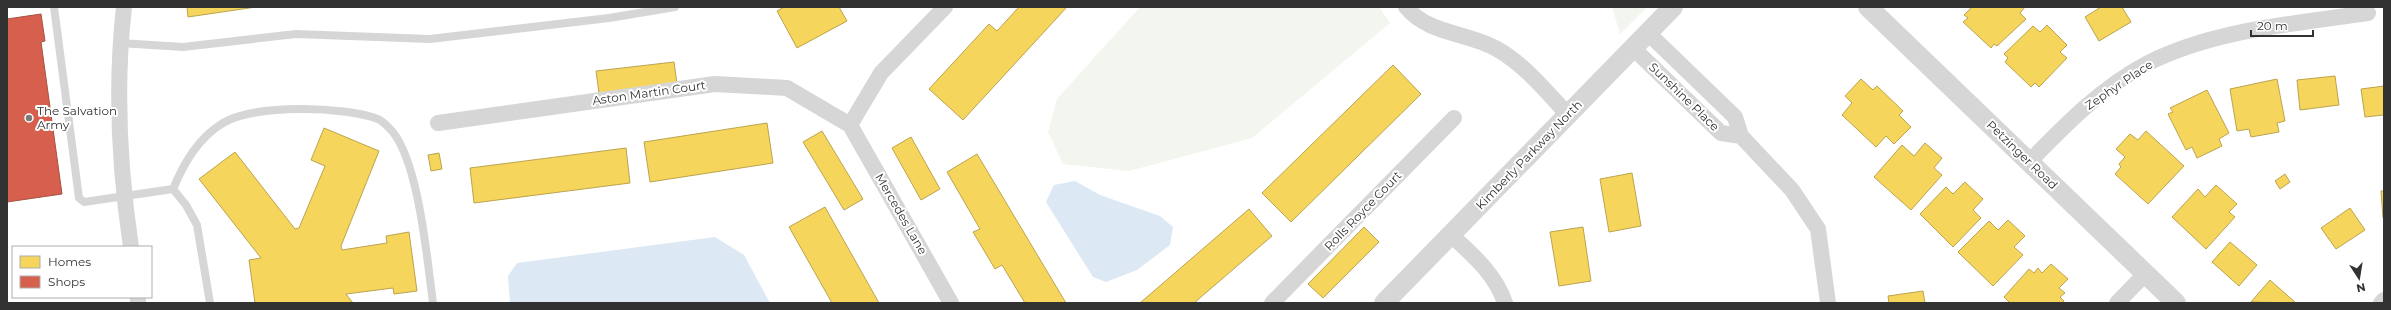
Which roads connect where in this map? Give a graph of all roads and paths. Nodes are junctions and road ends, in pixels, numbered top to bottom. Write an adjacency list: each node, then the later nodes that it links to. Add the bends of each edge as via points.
1 (54, 7): 19 (lane, via 79,198 84,202)
2 (124, 7): 10 (street)
3 (675, 7): 10 (lane, via 609,18 430,39 296,34 183,47)
4 (945, 7): 15 (street, via 881,73)
5 (1406, 7): 12 (street, via 1422,20 1441,30 1479,41 1514,60)
6 (1673, 7): 9 (street, Kimberly Parkway North)
7 (1868, 7): 17 (street, Petzinger Road)
8 (2368, 13): 17 (street, Zephyr Place, via 2245,31 2199,43 2147,64 2098,96)
9 (1648, 33): 11 (street, Kimberly Parkway North); 16 (street, Sunshine Place, via 1735,117)
10 (120, 43): 19 (street, via 118,106)
11 (1633, 48): 12 (street, Kimberly Parkway North); 16 (street, Sunshine Place, via 1721,133)
12 (1568, 115): 20 (street, Kimberly Parkway North)
13 (1454, 118): 27 (street, Rolls Royce Court)
14 (438, 123): 15 (street, Aston Martin Court, via 715,84 788,88)
15 (850, 125): 26 (street, Mercedes Lane)
16 (1741, 136): 30 (street, Sunshine Place, via 1792,190 1818,229)
17 (2029, 162): 22 (street, Petzinger Road)
18 (173, 189): 19 (lane); 24 (lane, via 198,225); 25 (lane, via 183,164 207,134 242,114 292,109 349,113 380,120 392,131 408,159 421,217)
19 (124, 197): 21 (street)
20 (1451, 235): 28 (street, Kimberly Parkway North); 29 (street, via 1479,261 1500,288)
21 (131, 246)
22 (2146, 273): 31 (street); 32 (street, Petzinger Road)
23 (2384, 300): 33 (street)
24 (210, 303)
25 (433, 303)
26 (951, 303)
27 (1272, 303)
28 (1384, 303)
29 (1505, 303)
30 (1828, 303)
31 (2117, 303)
32 (2176, 303)
33 (2381, 303)

